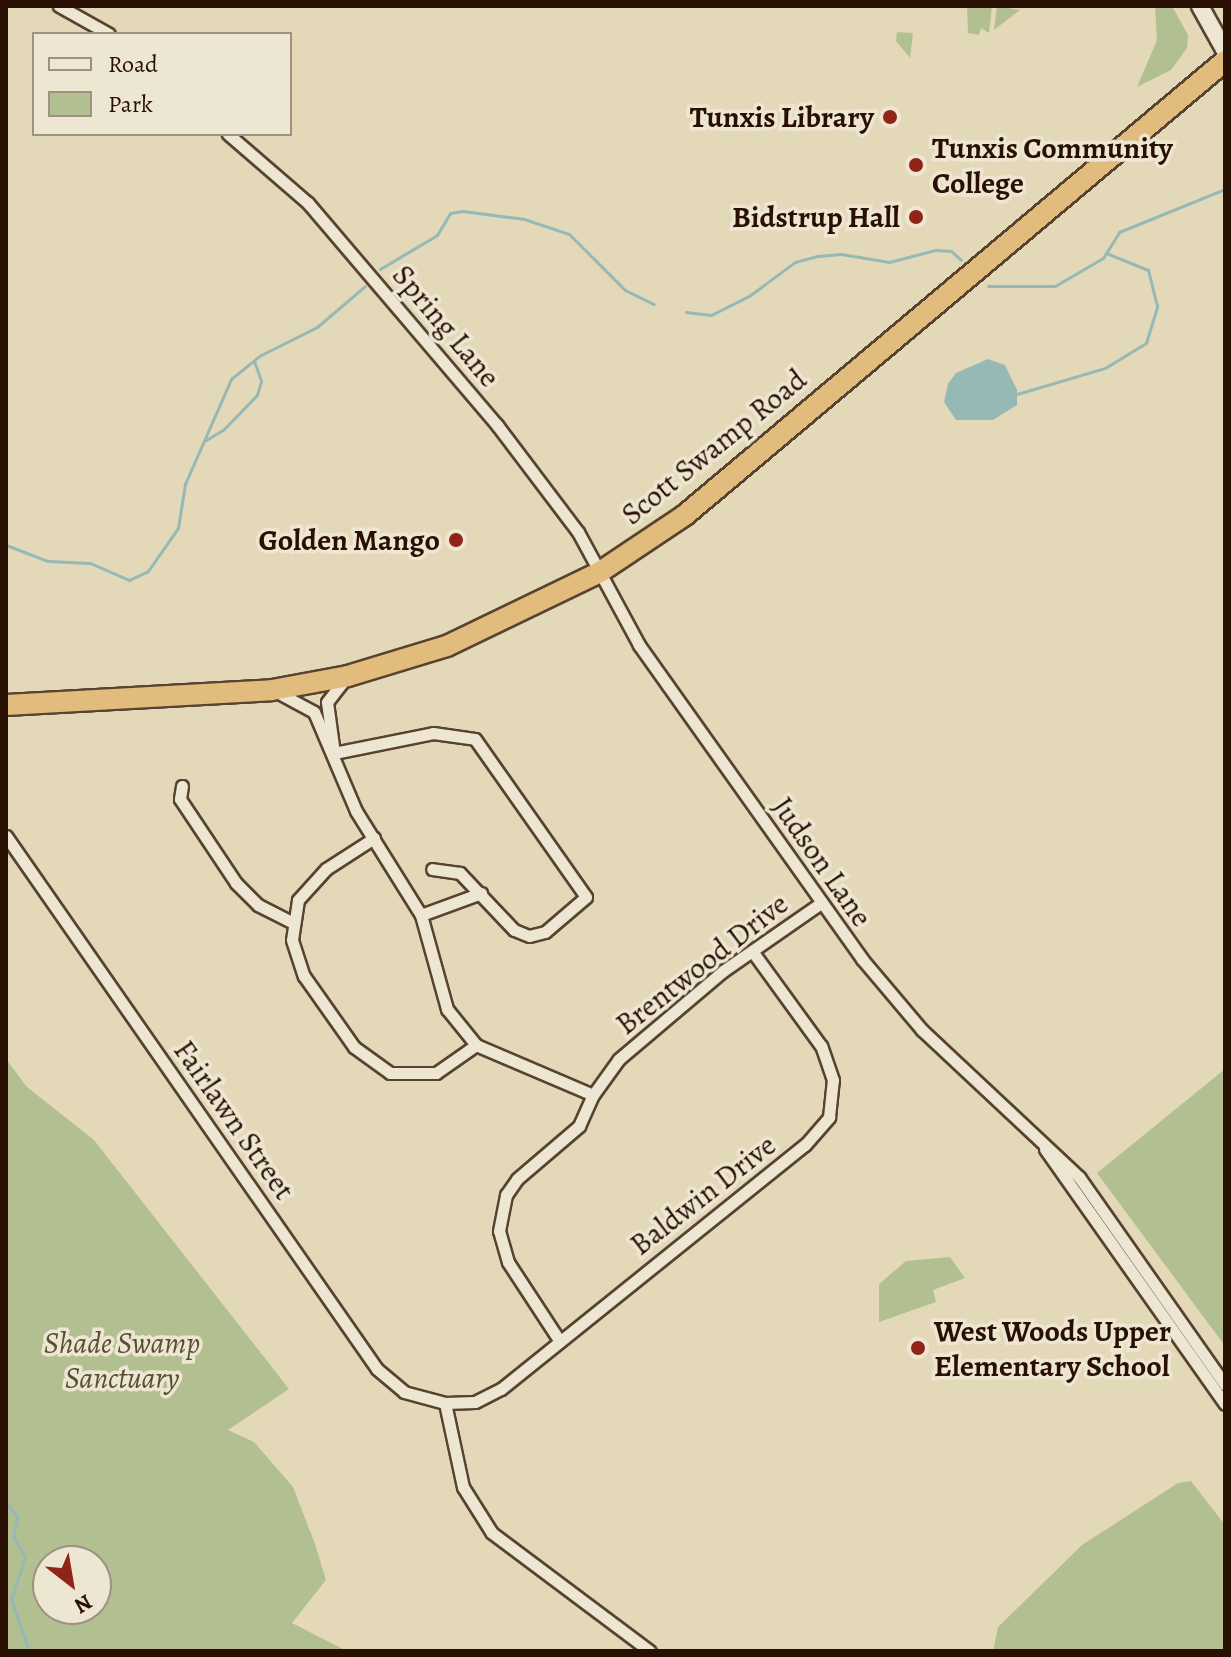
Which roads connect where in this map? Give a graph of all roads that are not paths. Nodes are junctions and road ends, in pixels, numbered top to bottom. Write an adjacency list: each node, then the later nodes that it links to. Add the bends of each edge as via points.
1 (1200, 6): 4 (main road)
2 (67, 7): 3 (street)
3 (106, 32)
4 (1225, 51)
5 (1225, 61): 7 (highway, Scott Swamp Road, via 685,515)
6 (230, 136): 7 (street, Spring Lane, via 308,203 380,284 497,425 578,532)
7 (600, 572): 8 (highway, Scott Swamp Road, via 447,646); 17 (street, Judson Lane, via 639,645)
8 (348, 676): 9 (highway, Scott Swamp Road); 11 (street, via 327,702)
9 (272, 690): 10 (highway, Scott Swamp Road); 11 (street, via 314,712)
10 (6, 705)
11 (334, 753): 14 (street, via 356,811); 16 (street, via 384,739 450,732 484,746 586,897 545,932 529,936 514,930)
12 (182, 786): 19 (street, via 180,799 236,883 258,905)
13 (6, 836): 26 (street, Fairlawn Street, via 377,1369 404,1392)
14 (374, 838): 18 (street); 19 (street, via 314,879 298,900)
15 (432, 869): 16 (street, via 460,873)
16 (481, 893): 18 (street)
17 (821, 903): 20 (street, Brentwood Drive); 23 (street, Judson Lane, via 899,1006)
18 (421, 915): 21 (street, via 447,1009)
19 (293, 923): 21 (street, via 294,952 304,976 354,1047 376,1067 406,1076 436,1073)
20 (752, 951): 22 (street, Brentwood Drive, via 619,1059); 24 (street, Baldwin Drive, via 821,1046 833,1080 829,1117 805,1145)
21 (476, 1045): 22 (street)
22 (593, 1095): 24 (street, Brentwood Drive, via 579,1126 517,1179 500,1212 508,1262)
23 (1045, 1149): 25 (street, Judson Lane, via 1071,1168 1105,1209); 27 (street, Judson Lane)
24 (559, 1340): 26 (street, Baldwin Drive, via 501,1389 475,1402)
25 (1225, 1385)
26 (445, 1403): 28 (street, via 463,1487 492,1533)
27 (1225, 1404)
28 (650, 1651)

